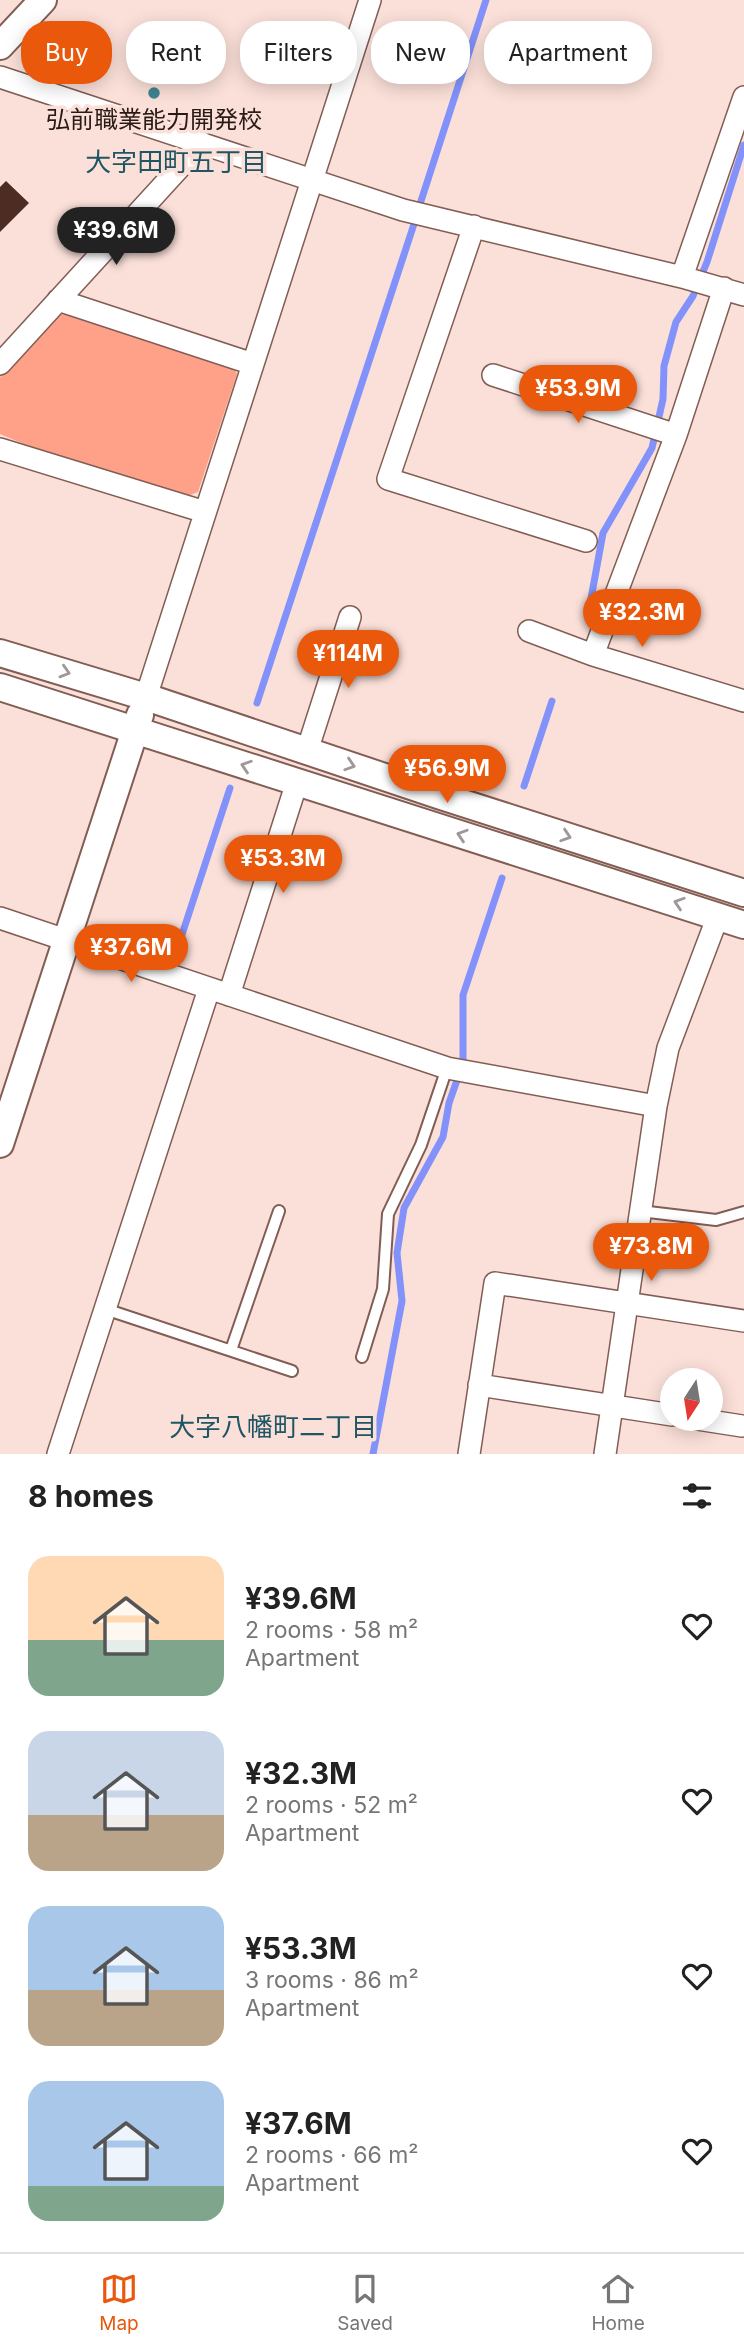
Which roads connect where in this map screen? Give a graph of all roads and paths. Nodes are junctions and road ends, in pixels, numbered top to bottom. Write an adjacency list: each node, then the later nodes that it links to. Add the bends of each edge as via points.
1 (43, 0): 3 (street)
2 (370, 0): 7 (street)
3 (0, 46)
4 (0, 76): 6 (street)
5 (744, 97): 9 (street)
6 (202, 143): 7 (street); 10 (street)
7 (312, 179): 8 (street, via 403,210); 12 (street)
8 (474, 226): 9 (street); 17 (street, via 388,479)
9 (709, 285): 14 (street)
10 (58, 300): 11 (street); 12 (street)
11 (0, 363)
12 (253, 364): 16 (street)
13 (494, 375): 14 (street)
14 (676, 435): 21 (street)
15 (0, 449): 16 (street)
16 (205, 512): 23 (street)
17 (586, 541)
18 (349, 617): 26 (street)
19 (529, 631): 21 (street)
20 (0, 653): 23 (street, one-way to 23)
21 (593, 656): 24 (street)
22 (0, 687): 25 (street)
23 (146, 697): 25 (street); 26 (street)
24 (744, 701)
25 (135, 731): 27 (street, one-way to 25); 32 (street)
26 (307, 751): 28 (street, one-way to 28)
27 (297, 782): 29 (street, one-way to 27); 33 (street)
28 (744, 892)
29 (719, 916): 31 (street); 35 (street, via 668,1048)
30 (0, 918): 32 (street)
31 (744, 925)
32 (67, 940): 33 (street); 36 (street)
33 (219, 992): 34 (street); 41 (street)
34 (447, 1068): 35 (street); 44 (lane, via 421,1145 388,1214 383,1289)
35 (656, 1106): 38 (street)
36 (0, 1144)
37 (279, 1211): 43 (lane)
38 (640, 1211): 39 (lane, via 716,1220); 40 (street)
39 (744, 1212)
40 (627, 1303): 42 (street); 46 (street, via 495,1283); 47 (street)
41 (105, 1309): 43 (lane); 51 (street)
42 (744, 1321)
43 (231, 1350): 45 (lane)
44 (362, 1357)
45 (292, 1371)
46 (479, 1385): 47 (street); 52 (street)
47 (612, 1406): 48 (street); 53 (street)
48 (660, 1413)
49 (723, 1423): 50 (street)
50 (741, 1426)
51 (58, 1454)
52 (469, 1454)
53 (606, 1454)

